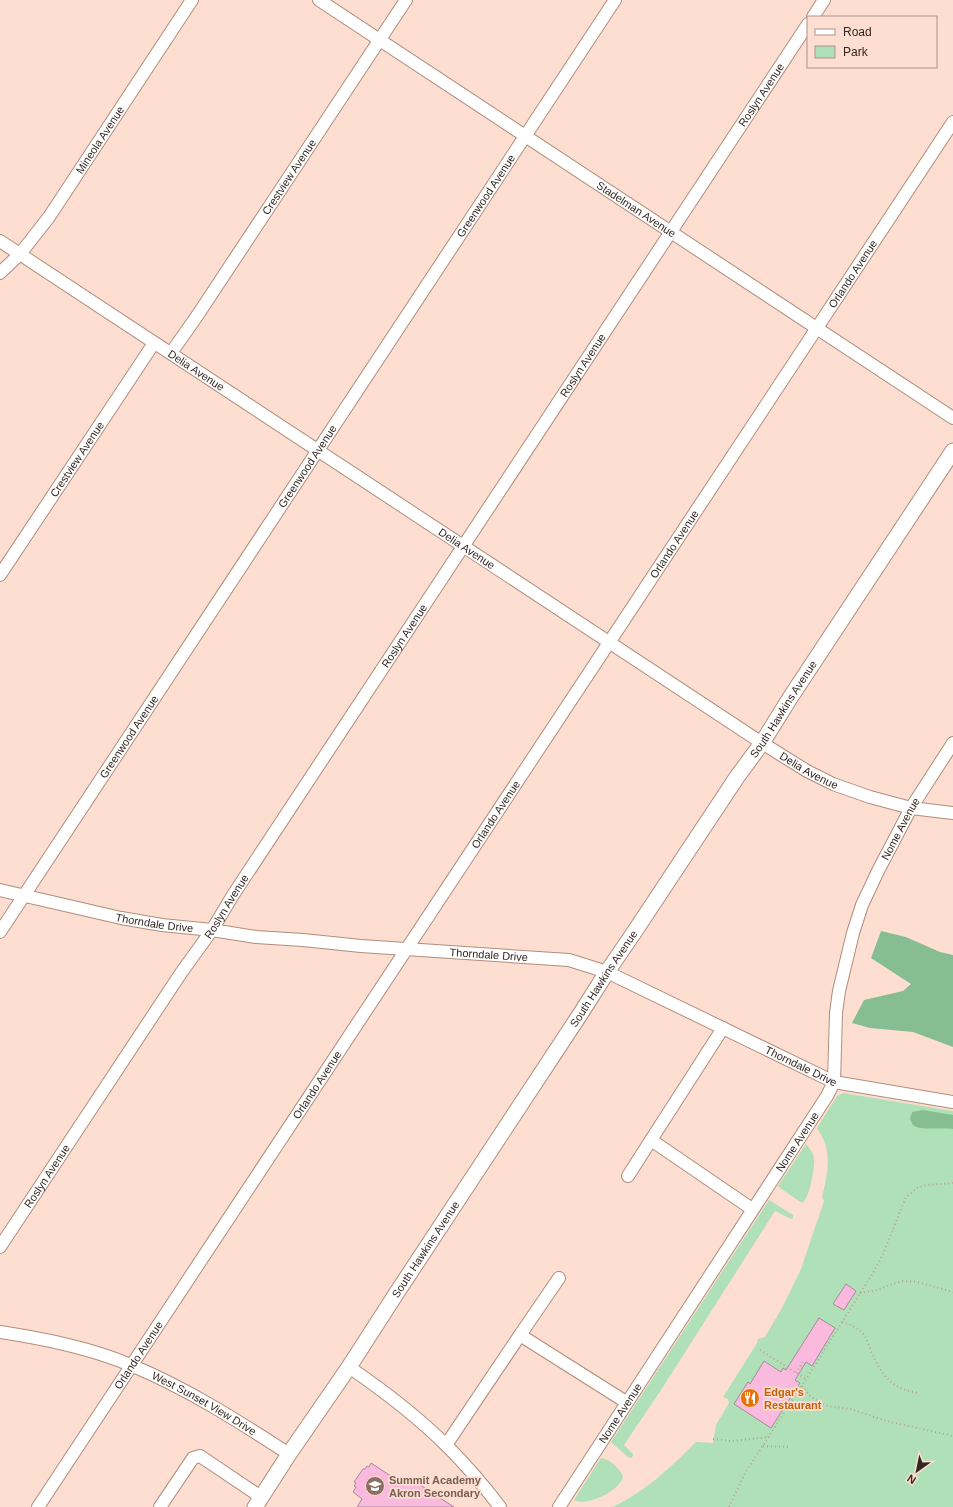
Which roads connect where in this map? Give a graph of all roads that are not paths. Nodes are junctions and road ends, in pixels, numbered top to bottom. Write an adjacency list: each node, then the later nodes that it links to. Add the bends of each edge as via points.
1 (192, 0): 13 (street, Mineola Avenue, via 49,217)
2 (319, 0): 8 (street, Stadelman Avenue)
3 (406, 0): 8 (street, Crestview Avenue)
4 (615, 0): 10 (street, Greenwood Avenue)
5 (824, 0): 6 (street)
6 (814, 16)
7 (807, 26): 11 (street, Roslyn Avenue)
8 (379, 40): 10 (street, Stadelman Avenue); 17 (street, Crestview Avenue)
9 (953, 122): 15 (street, Orlando Avenue)
10 (525, 136): 11 (street, Stadelman Avenue); 19 (street, Greenwood Avenue)
11 (670, 232): 15 (street, Stadelman Avenue); 21 (street, Roslyn Avenue)
12 (0, 241): 13 (street, Delia Avenue)
13 (20, 254): 14 (street, Mineola Avenue); 16 (street, Delia Avenue)
14 (0, 273)
15 (817, 328): 18 (street, Stadelman Avenue); 23 (street, Orlando Avenue)
16 (154, 342): 17 (street, Delia Avenue); 22 (street, Crestview Avenue)
17 (171, 353): 19 (street, Delia Avenue)
18 (953, 418)
19 (318, 450): 21 (street, Delia Avenue); 29 (street, Greenwood Avenue)
20 (953, 451): 25 (main road, South Hawkins Avenue)
21 (464, 546): 23 (street, Delia Avenue); 30 (street, Roslyn Avenue, via 237,888)
22 (0, 575)
23 (609, 642): 25 (street, Delia Avenue); 32 (street, Orlando Avenue)
24 (953, 742): 26 (street, Nome Avenue)
25 (762, 743): 26 (street, Delia Avenue, via 833,784); 33 (main road, South Hawkins Avenue)
26 (911, 808): 27 (street, Delia Avenue); 35 (street, Nome Avenue, via 862,905 853,933 836,1012)
27 (953, 813)
28 (0, 890): 29 (street, Thorndale Drive)
29 (24, 896): 30 (street, Thorndale Drive, via 121,918); 31 (street, Greenwood Avenue)
30 (212, 930): 32 (street, Thorndale Drive, via 256,937); 40 (street, Roslyn Avenue)
31 (0, 932)
32 (406, 949): 33 (street, Thorndale Drive, via 569,960); 44 (street, Orlando Avenue)
33 (607, 972): 34 (street, Thorndale Drive); 45 (main road, South Hawkins Avenue)
34 (723, 1028): 35 (street, Thorndale Drive); 37 (street)
35 (834, 1082): 36 (street, Thorndale Drive); 39 (street, Nome Avenue)
36 (953, 1102)
37 (651, 1140): 38 (street); 39 (street)
38 (628, 1176)
39 (752, 1209): 46 (street, Nome Avenue)
40 (0, 1247)
41 (559, 1278): 43 (street)
42 (0, 1332): 44 (street, West Sunset View Drive, via 84,1349)
43 (520, 1335): 46 (street); 47 (street)
44 (132, 1365): 48 (street, West Sunset View Drive, via 204,1401); 50 (street, Orlando Avenue)
45 (349, 1367): 47 (street, via 399,1403); 48 (main road, South Hawkins Avenue)
46 (626, 1402): 53 (street, Nome Avenue)
47 (446, 1445): 52 (street)
48 (289, 1454): 49 (main road, South Hawkins Avenue)
49 (258, 1502): 51 (street, via 200,1456 193,1458)
50 (38, 1507)
51 (160, 1507)
52 (500, 1507)
53 (559, 1507)

